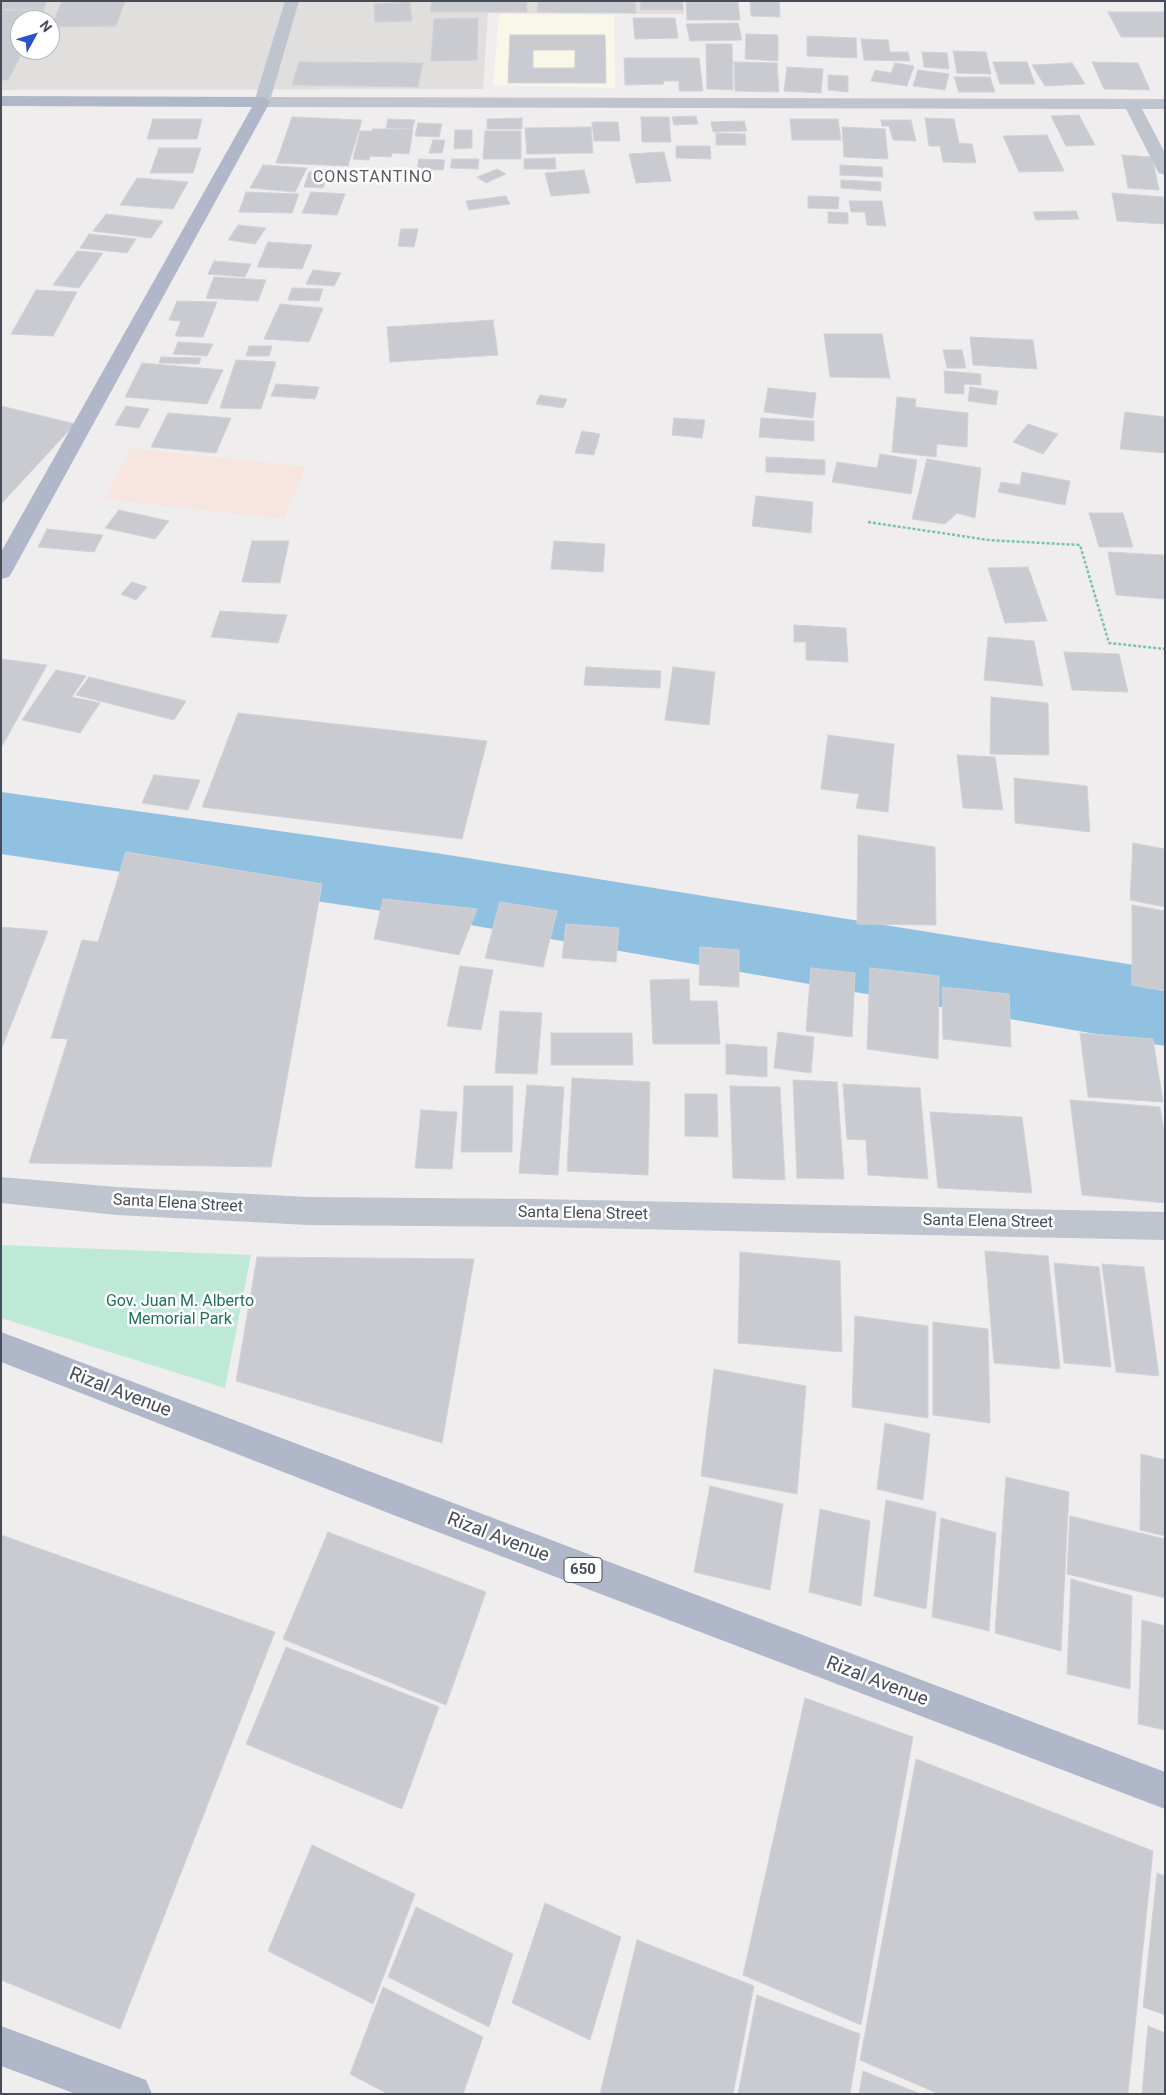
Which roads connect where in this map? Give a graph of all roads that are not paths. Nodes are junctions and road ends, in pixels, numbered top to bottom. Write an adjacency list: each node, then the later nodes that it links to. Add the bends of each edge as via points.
1 (292, 1): 3 (street)
2 (1, 101): 3 (main road)
3 (262, 102): 4 (street); 7 (main road)
4 (1132, 104): 5 (street); 6 (street)
5 (1165, 104)
6 (1165, 170)
7 (1, 572)
8 (1, 1190): 9 (street, Santa Elena Street, via 116,1201 308,1211 536,1212)
9 (1165, 1226)
10 (1, 1347): 11 (main road, Rizal Avenue / 650)
11 (1165, 1791)
12 (1, 2046): 13 (main road)
13 (132, 2094)

